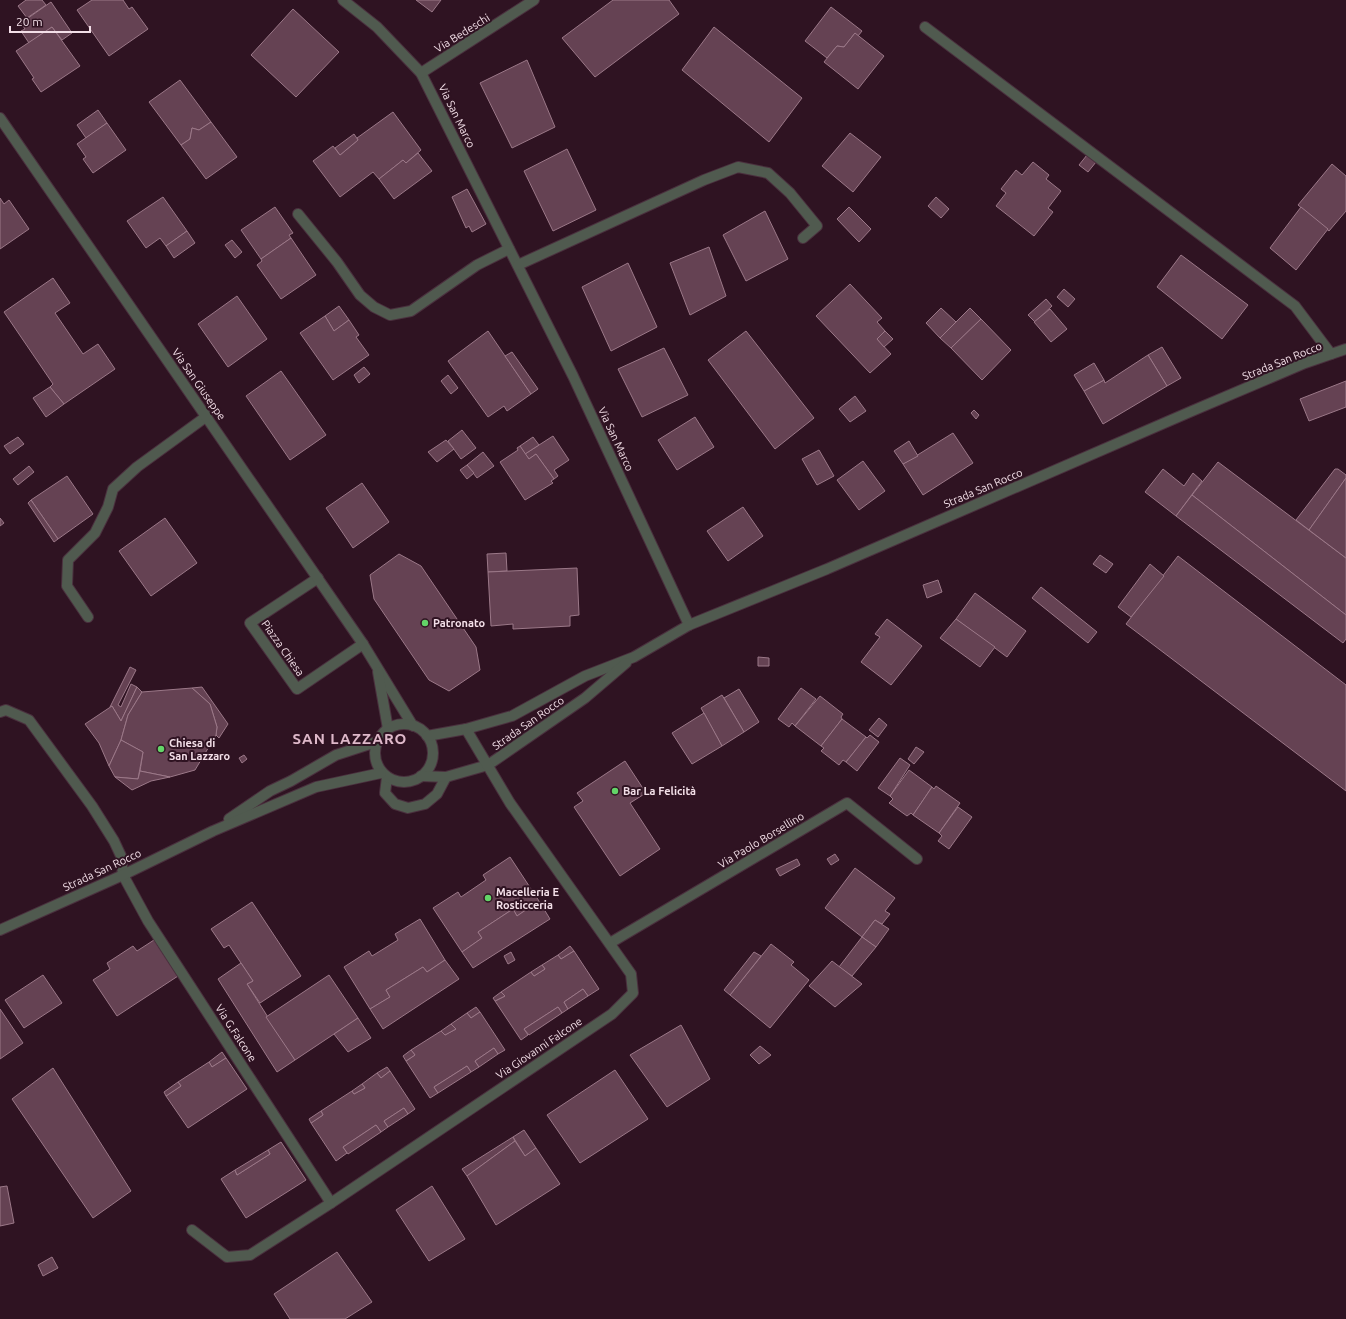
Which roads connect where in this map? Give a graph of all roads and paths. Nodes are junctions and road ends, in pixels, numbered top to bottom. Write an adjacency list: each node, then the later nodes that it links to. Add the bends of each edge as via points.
1 (343, 0): 4 (street, Via San Marco, via 377,27)
2 (534, 0): 4 (street, Via Bedeschi)
3 (925, 27): 11 (street, via 1294,306)
4 (421, 73): 8 (street, Via San Marco)
5 (0, 118): 12 (street, Via San Giuseppe)
6 (298, 214): 8 (street, via 360,295 374,308 390,315 411,311 477,265)
7 (803, 238): 9 (street, via 817,226 790,193 768,173 738,166)
8 (509, 249): 9 (street, Via San Marco)
9 (518, 265): 15 (street, Via San Marco, via 573,376)
10 (1346, 349): 11 (street, Strada San Rocco)
11 (1331, 354): 15 (street, Strada San Rocco, via 1192,410)
12 (207, 416): 13 (street, Via San Giuseppe); 14 (street, via 136,467 113,489 108,507 95,533 68,560 67,586)
13 (318, 578): 16 (street, Via San Giuseppe); 16 (street, Piazza Chiesa, via 250,623 297,689)
14 (88, 617)
15 (689, 625): 17 (street, Strada San Rocco)
16 (363, 644): 18 (street, Via San Giuseppe)
17 (634, 657): 22 (street, Strada San Rocco, via 585,676 512,716); 25 (street, Strada San Rocco, via 585,698)
18 (376, 664): 20 (street, Via San Giuseppe); 21 (street, Via San Giuseppe)
19 (0, 712): 31 (street, Via G.Falcone, via 6,710 29,720 92,806 114,841 121,856)
20 (413, 726): 21 (street, via 404,724); 23 (street)
21 (388, 729): 24 (street)
22 (466, 729): 23 (street, Strada San Rocco); 25 (street, Via Giovanni Falcone)
23 (427, 736): 27 (street, via 433,753 432,762)
24 (376, 742): 26 (street, via 375,758); 29 (street, Strada San Rocco, via 336,755 270,791)
25 (488, 765): 28 (street, Strada San Rocco); 33 (street, Via Giovanni Falcone, via 510,803)
26 (384, 775): 27 (street, via 395,782 404,783); 28 (street, via 385,793 395,804 408,808 425,804 437,794); 29 (street, Strada San Rocco, via 316,787)
27 (421, 776): 28 (street, Strada San Rocco)
28 (446, 777)
29 (213, 831): 31 (street, Strada San Rocco)
30 (917, 859): 33 (street, Via Paolo Borsellino, via 847,803)
31 (123, 874): 32 (street, Strada San Rocco); 34 (street, Via G.Falcone, via 148,921)
32 (0, 930)
33 (610, 943): 34 (street, Via Giovanni Falcone, via 631,974 633,993 612,1014)
34 (331, 1203): 35 (street, Via Giovanni Falcone, via 250,1255 227,1257)
35 (192, 1230)

